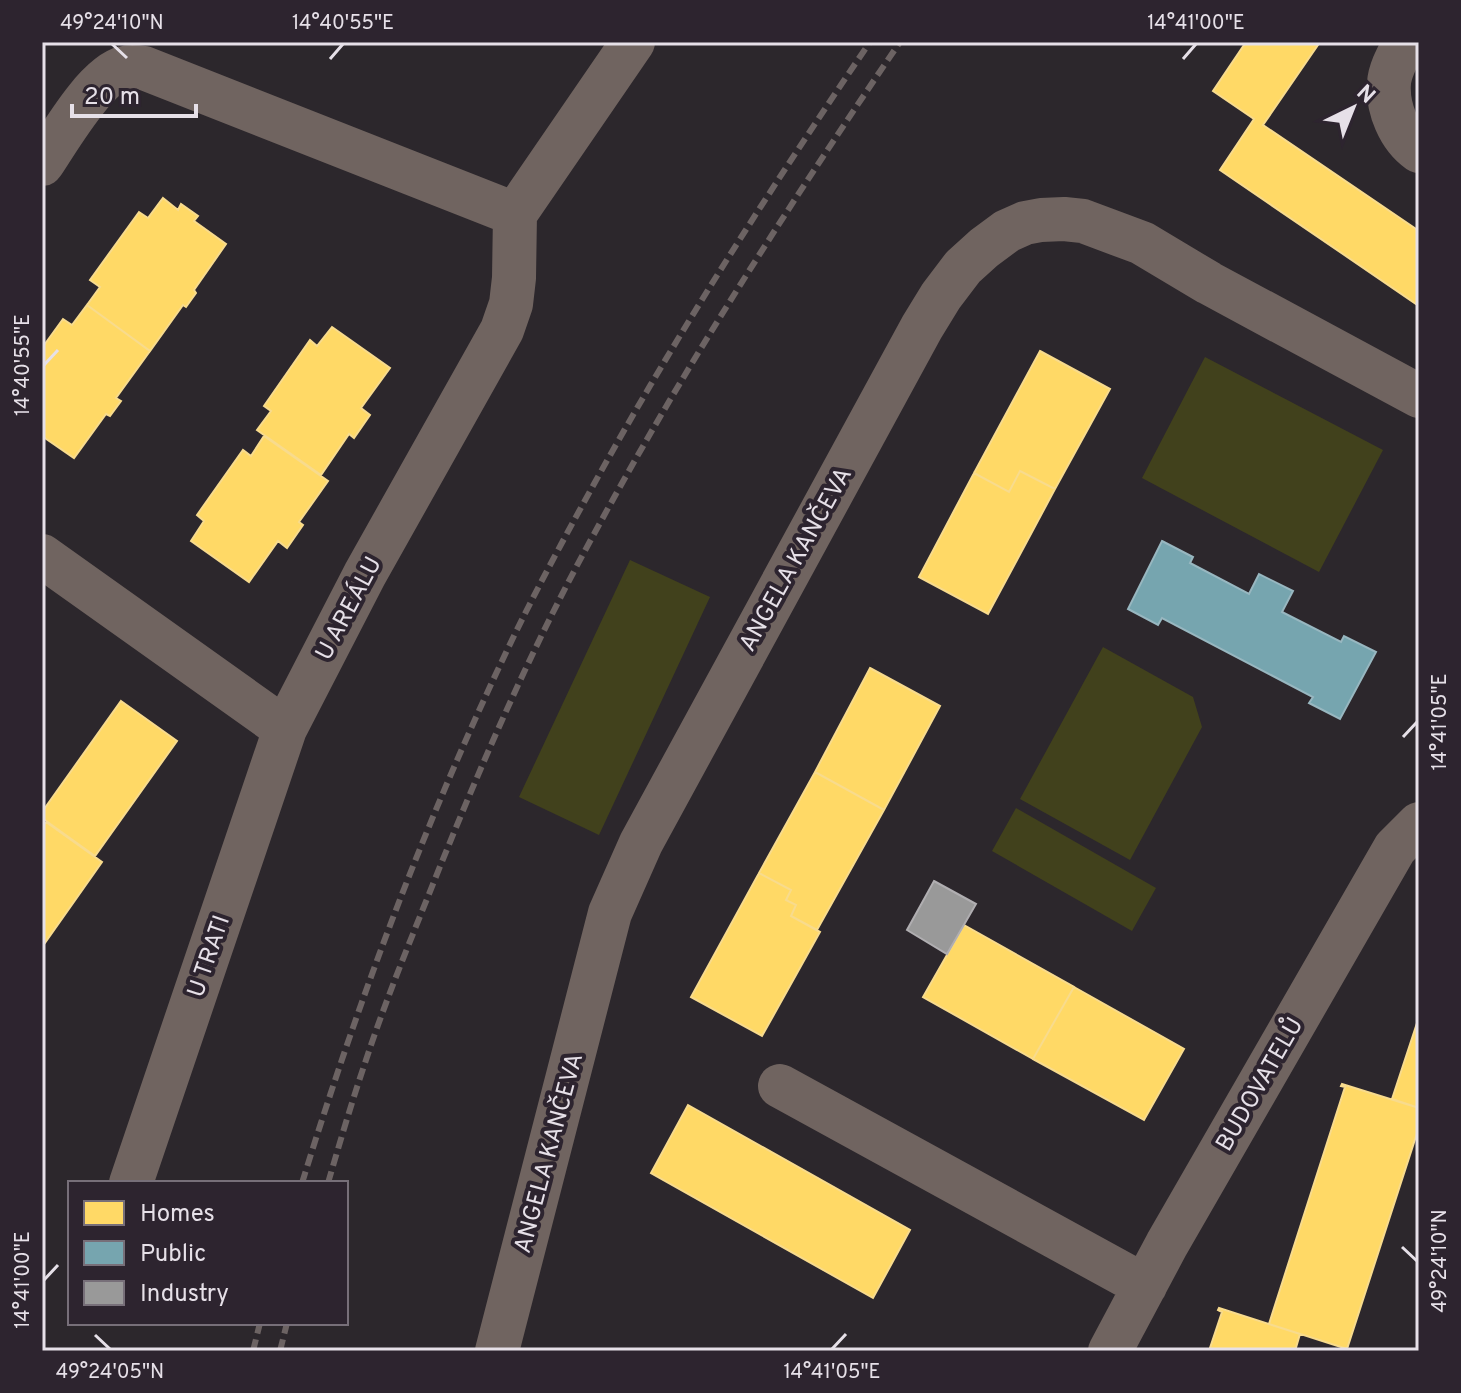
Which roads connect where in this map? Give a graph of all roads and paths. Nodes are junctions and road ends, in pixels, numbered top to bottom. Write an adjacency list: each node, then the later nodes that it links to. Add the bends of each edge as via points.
1 (633, 42): 6 (street)
2 (1405, 42): 4 (street, via 1389,82 1392,112)
3 (113, 55): 5 (street, via 109,76); 6 (street)
4 (1419, 151)
5 (42, 164)
6 (515, 214): 9 (street, U AREÁLU, via 514,278 502,330)
7 (1419, 396): 14 (street, ANGELA KANČEVA, via 1142,243 1083,221 1025,223 963,267 914,341 641,843 610,913)
8 (42, 556): 9 (street)
9 (285, 729): 12 (street, U TRATI)
10 (1419, 824): 13 (street, BUDOVATELŮ, via 1395,848)
11 (780, 1086): 13 (street)
12 (132, 1181)
13 (1145, 1286): 15 (street, BUDOVATELŮ)
14 (497, 1351)
15 (1110, 1351)

